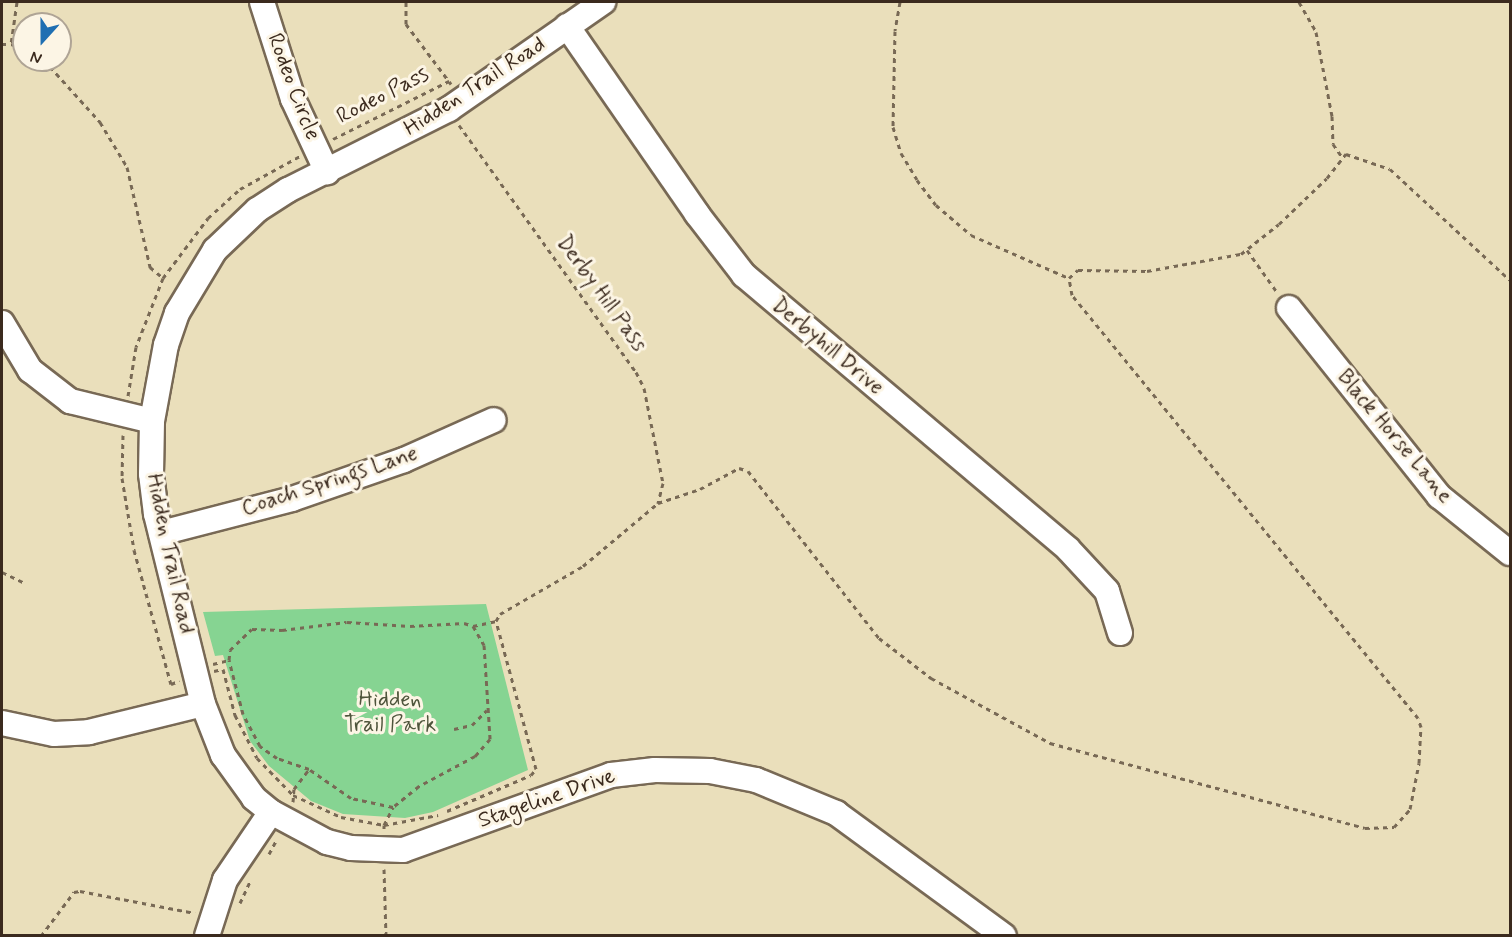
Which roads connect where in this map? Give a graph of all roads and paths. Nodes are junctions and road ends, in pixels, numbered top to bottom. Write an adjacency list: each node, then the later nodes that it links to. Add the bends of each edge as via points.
1 (16, 2): 9 (path)
2 (262, 2): 17 (street, Rodeo Circle, via 293,99)
3 (406, 2): 11 (path, via 406,24)
4 (603, 2): 7 (street, Hidden Trail Road)
5 (900, 2): 20 (path, via 895,31 893,127 901,153 917,180 936,205 971,235)
6 (1299, 2): 16 (path, via 1316,32 1332,116 1333,144)
7 (567, 26): 17 (street, Hidden Trail Road, via 449,109); 35 (street, Derbyhill Drive, via 744,275 1068,549 1107,591)
8 (2, 44): 9 (path)
9 (11, 44)
10 (55, 72): 19 (path, via 100,122 127,167 150,267)
11 (449, 81): 12 (path); 14 (path, Rodeo Pass)
12 (452, 85)
13 (459, 126): 28 (path, Derby Hill Pass, via 636,372 644,388 663,483)
14 (332, 140)
15 (303, 154): 19 (path, via 240,189 208,218)
16 (1342, 157)
17 (327, 172): 26 (street, Hidden Trail Road, via 257,210 214,250 177,313 166,345)
18 (1247, 250): 21 (path)
19 (164, 278): 24 (path, via 136,346)
20 (1069, 278)
21 (1270, 282)
22 (1289, 308): 30 (street, Black Horse Lane, via 1439,496)
23 (2, 323): 26 (street, via 30,370 63,396 95,410)
24 (127, 401)
25 (494, 420): 29 (street, Coach Springs Lane, via 404,460 292,499)
26 (152, 421): 29 (street, Hidden Trail Road, via 151,474)
27 (123, 434): 37 (path, via 122,478 134,550 171,684)
28 (658, 503)
29 (161, 533): 38 (street, Hidden Trail Road)
30 (1510, 553)
31 (2, 572): 32 (path)
32 (25, 583)
33 (496, 621): 34 (path)
34 (473, 626): 39 (path, via 486,655); 42 (path, via 347,622 282,630 257,628 245,633 230,650 229,660 251,730 260,746 277,758)
35 (1120, 633)
36 (216, 670): 43 (path, via 223,669 243,736 274,780)
37 (181, 681)
38 (204, 705): 40 (street, via 88,732 54,734); 45 (street, Hidden Trail Road, via 223,755 254,798)
39 (487, 710): 41 (path, via 472,725); 44 (path, via 491,730 484,748 419,786)
40 (2, 723)
41 (454, 729)
42 (309, 769): 43 (path); 44 (path, via 351,798)
43 (293, 795): 44 (path, via 341,817 384,825)
44 (393, 807)
45 (271, 812): 53 (street, via 225,880); 55 (street, Stageline Drive, via 327,842 351,848 403,850 611,775 656,770 710,771 756,780 836,813)
46 (277, 842): 47 (path)
47 (265, 859)
48 (384, 867): 54 (path)
49 (253, 876): 51 (path)
50 (195, 913): 52 (path, via 74,892)
51 (236, 913)
52 (41, 936)
53 (207, 936)
54 (386, 936)
55 (1004, 936)

